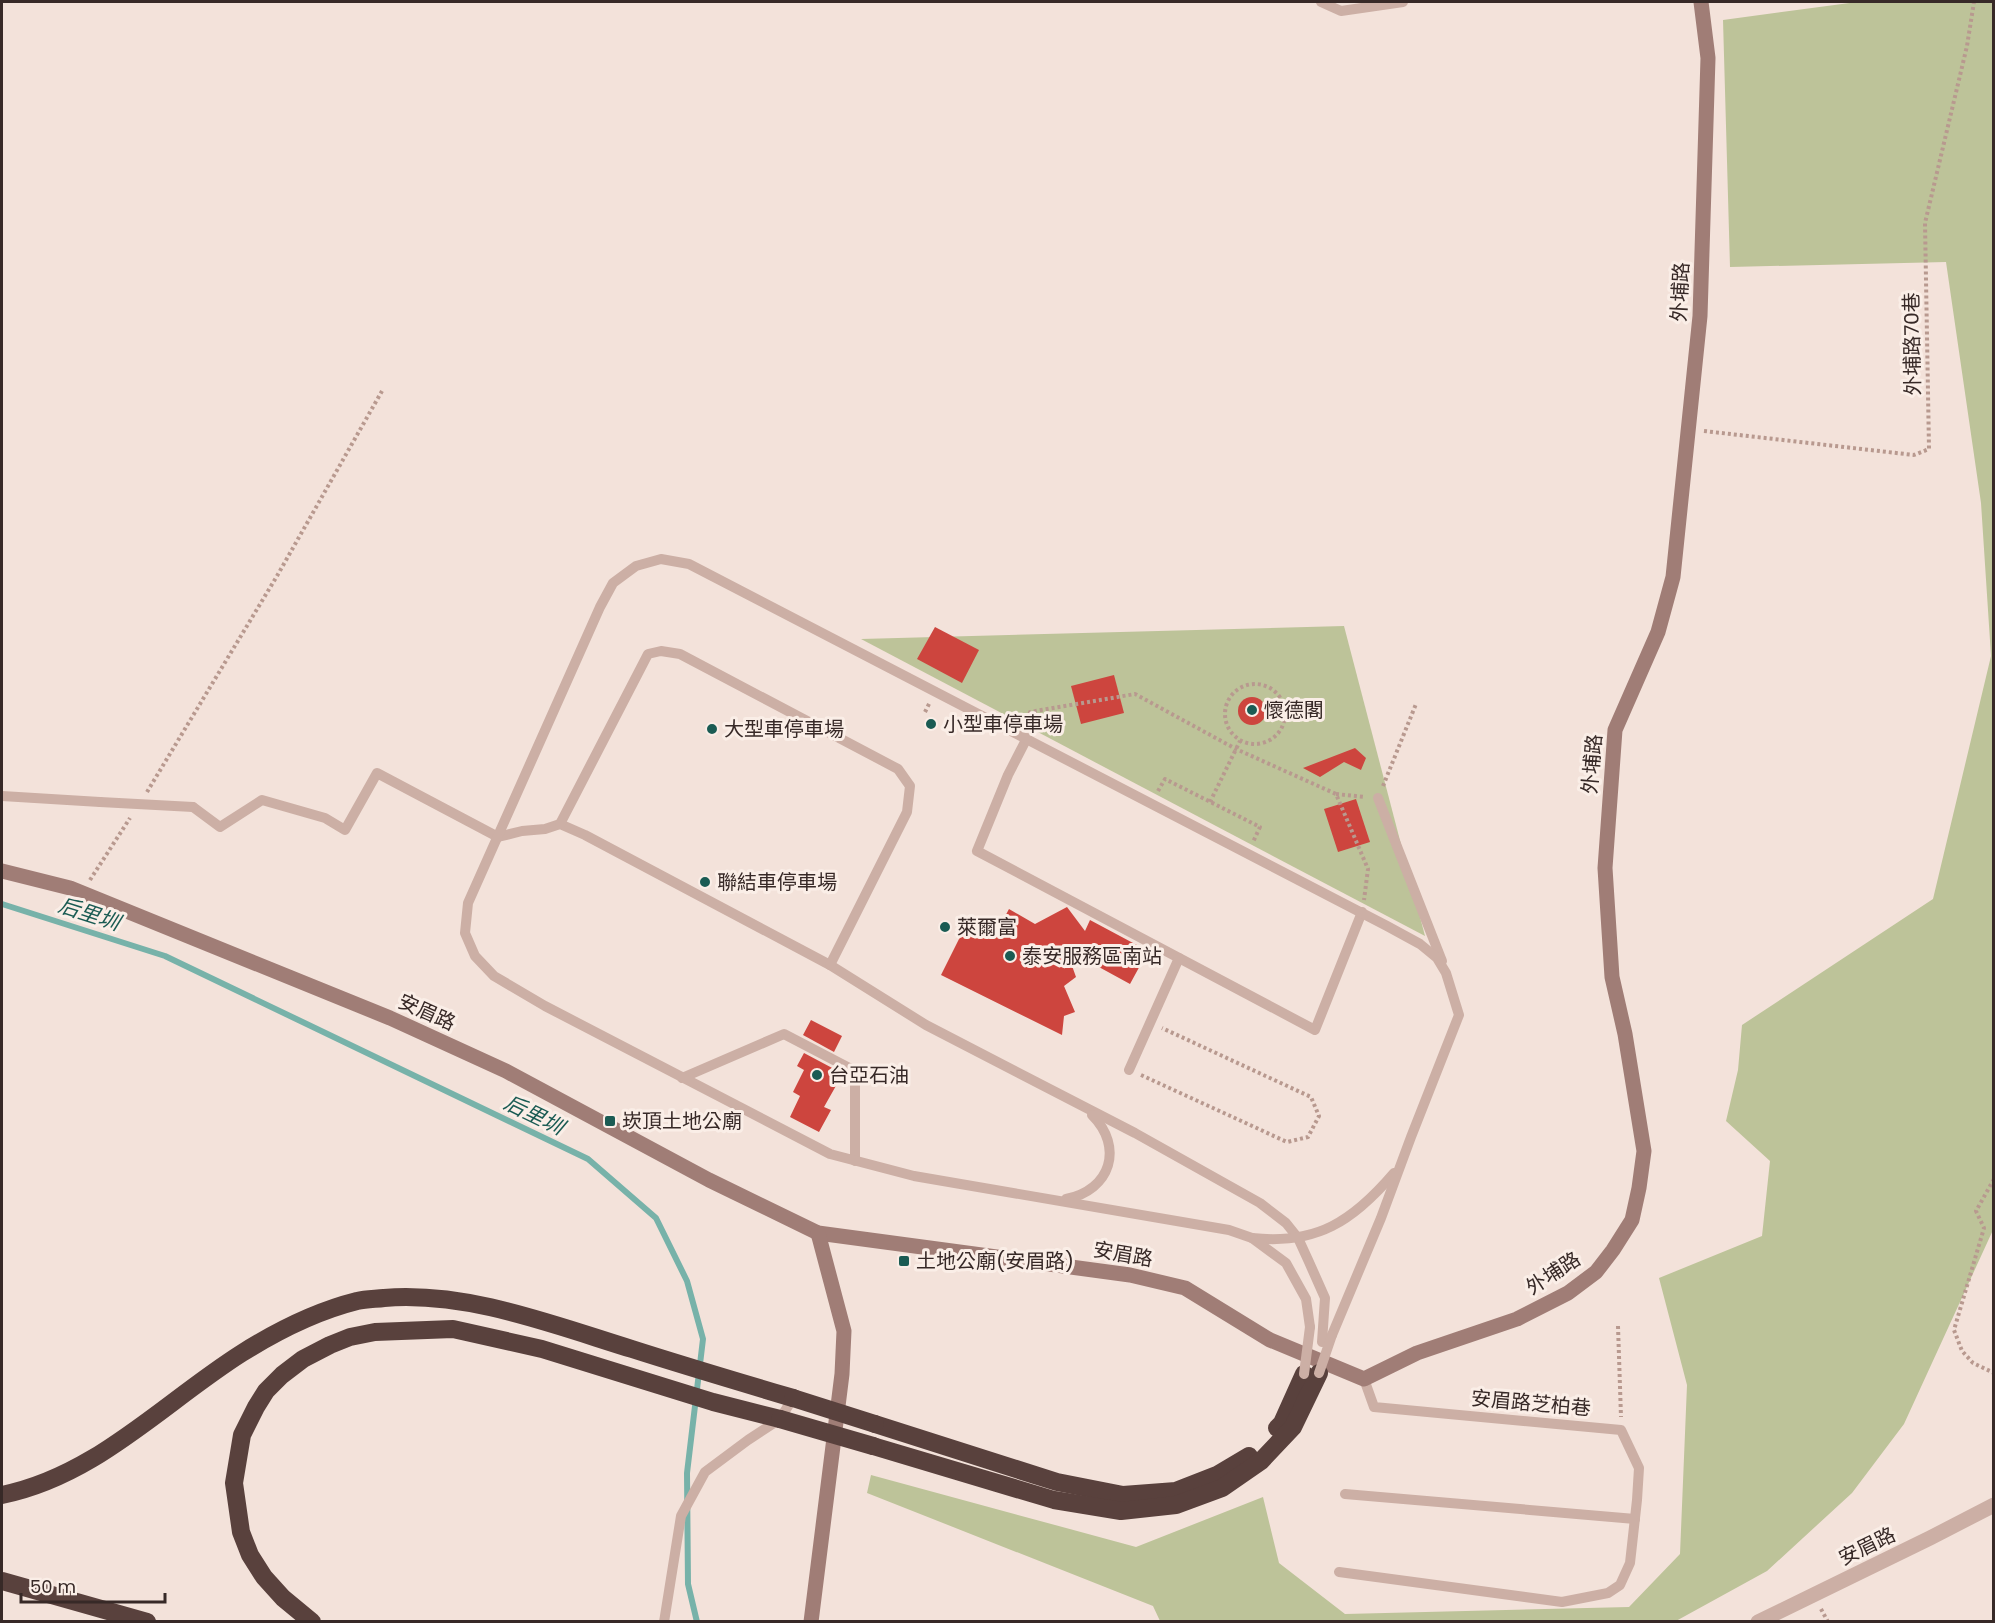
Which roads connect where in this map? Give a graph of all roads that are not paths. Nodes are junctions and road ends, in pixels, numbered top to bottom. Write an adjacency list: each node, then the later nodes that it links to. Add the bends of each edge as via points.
1 (1321, 2): 2 (lane, via 1341,11)
2 (1403, 2)
3 (1701, 2): 24 (street, 外埔路, via 1708,58 1701,316 1673,577 1658,632 1614,730 1605,868 1612,977 1644,1151 1632,1220 1596,1272 1569,1293 1516,1319 1417,1353)
4 (1027, 738): 8 (lane, via 715,576 689,564 661,559 636,566 614,583); 10 (lane); 11 (lane, via 977,851)
5 (2, 796): 8 (lane, bridge, via 193,807 220,827 262,800 325,818 345,830 377,773)
6 (1378, 798): 13 (lane)
7 (560, 824): 8 (lane); 12 (lane); 12 (lane, via 648,654 680,654 898,769 910,786 907,812)
8 (498, 837): 15 (lane, via 468,903 465,933 475,956 494,976 544,1006)
9 (2, 871): 20 (street, 安眉路, via 70,888 380,1013 506,1071)
10 (1362, 912): 11 (lane, via 1315,1029); 13 (lane, via 1420,944 1437,958)
11 (1179, 958): 14 (lane)
12 (830, 965): 16 (lane, via 926,1025)
13 (1446, 973): 18 (lane, via 1460,1015)
14 (1129, 1070)
15 (682, 1078): 17 (lane, via 830,1154); 17 (lane, via 784,1034 855,1071)
16 (1086, 1108): 19 (lane, via 1104,1129 1110,1144 1109,1164 1097,1183 1080,1196); 22 (lane, via 1260,1203)
17 (855, 1161): 19 (lane, via 914,1176)
18 (1399, 1167): 22 (lane, via 1376,1194 1340,1222); 23 (lane, bridge, via 1332,1335)
19 (1060, 1200): 21 (lane, via 1229,1230)
20 (818, 1233): 24 (street, 安眉路, via 1130,1275 1185,1288 1270,1340); 36 (street, via 844,1331)
21 (1252, 1238): 22 (lane); 23 (lane, bridge, via 1286,1263 1306,1299)
22 (1298, 1238): 23 (lane, bridge, via 1325,1298 1322,1342)
23 (1312, 1374): 25 (highway, bridge, via 1282,1423 1255,1452 1217,1475 1176,1491 1123,1495 1057,1482); 26 (highway, bridge, via 1293,1427 1261,1461 1222,1488 1176,1505 1121,1511 1054,1500)
24 (1364, 1379): 30 (lane, 安眉路芝柏巷, via 1374,1407 1621,1430 1639,1468)
25 (792, 1398): 26 (lane); 28 (highway, via 477,1304 410,1296 358,1301 298,1322 242,1354 146,1424 77,1468 25,1490)
26 (780, 1419): 34 (highway, via 542,1349 453,1329 375,1332 350,1337 303,1359 282,1375 256,1407 242,1435 234,1483 241,1532 250,1555 283,1598); 35 (lane, via 705,1472 681,1516)
27 (1346, 1494): 30 (lane)
28 (2, 1495)
29 (1994, 1505): 37 (street, 安眉路)
30 (1635, 1519): 31 (lane, via 1630,1563 1620,1586 1608,1593 1562,1602)
31 (1339, 1572)
32 (2, 1581): 33 (highway)
33 (147, 1622)
34 (312, 1622)
35 (664, 1622)
36 (811, 1622)
37 (1758, 1622)

